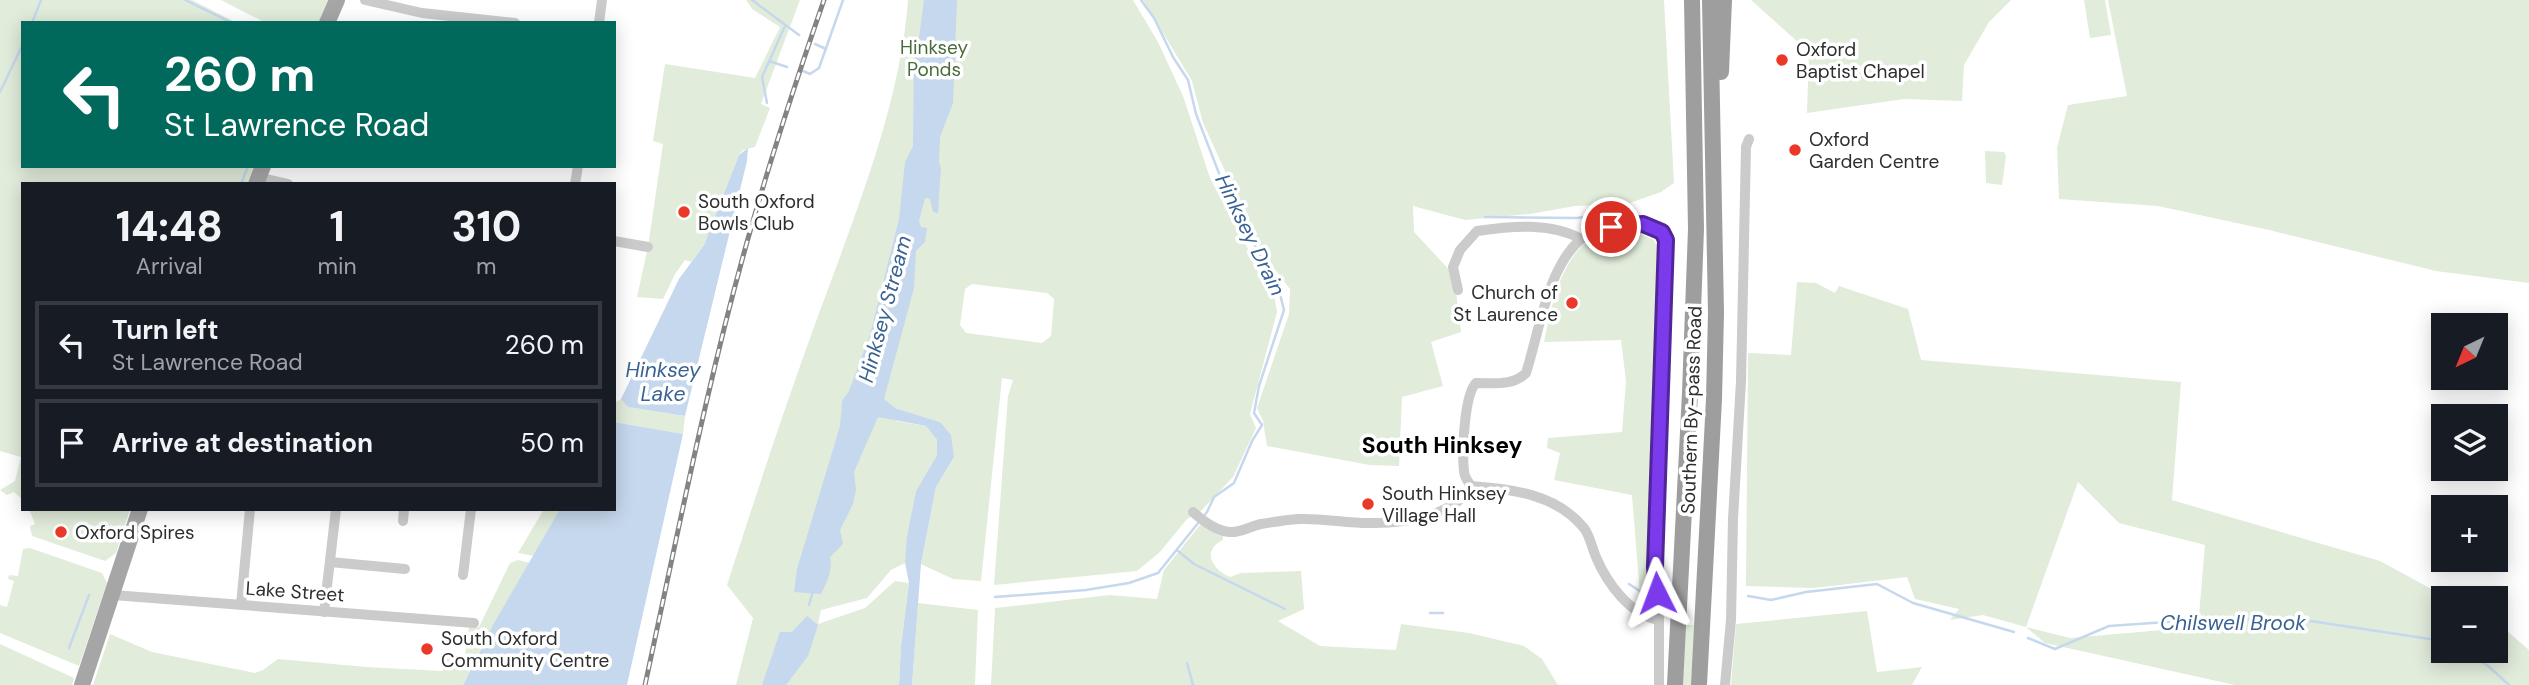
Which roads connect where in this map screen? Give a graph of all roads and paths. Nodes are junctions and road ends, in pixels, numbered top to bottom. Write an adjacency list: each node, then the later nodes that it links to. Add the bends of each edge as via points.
1 (337, 0): 8 (main road)
2 (365, 0): 9 (street, via 422,13)
3 (602, 0): 10 (street)
4 (1685, 0): 11 (highway)
5 (1692, 0): 11 (highway)
6 (1710, 0): 12 (highway)
7 (1724, 0): 12 (highway)
8 (328, 21)
9 (496, 21)
10 (599, 21)
11 (1695, 89): 38 (highway, Southern By-pass Road, via 1694,317)
12 (1714, 137): 39 (highway, Southern By-pass Road, via 1714,400)
13 (1749, 139): 40 (street)
14 (259, 176): 15 (street)
15 (281, 182)
16 (1581, 239): 19 (street, via 1553,228 1477,231 1460,250 1453,267); 20 (street, via 1555,277 1526,373 1520,379 1472,387 1464,474); 34 (street, via 1599,230 1643,224 1662,232 1666,240 1655,567)
17 (616, 241): 18 (street)
18 (648, 247)
19 (1457, 285)
20 (1471, 486): 26 (street, via 1450,507 1397,522 1300,519 1232,533 1216,529); 34 (street, via 1547,499 1568,513 1585,529 1623,599)
21 (139, 511): 31 (main road)
22 (250, 511): 32 (street)
23 (336, 511): 28 (street)
24 (404, 511): 27 (street)
25 (471, 511): 30 (street)
26 (1199, 516)
27 (403, 521)
28 (330, 562): 29 (street); 33 (street)
29 (405, 569)
30 (463, 575)
31 (113, 594): 32 (street, Lake Street); 36 (main road)
32 (241, 604): 33 (street, Lake Street)
33 (324, 612): 35 (street, Lake Street)
34 (1659, 620): 37 (street)
35 (474, 623)
36 (82, 685)
37 (1658, 685)
38 (1675, 685)
39 (1699, 685)
40 (1726, 685)

